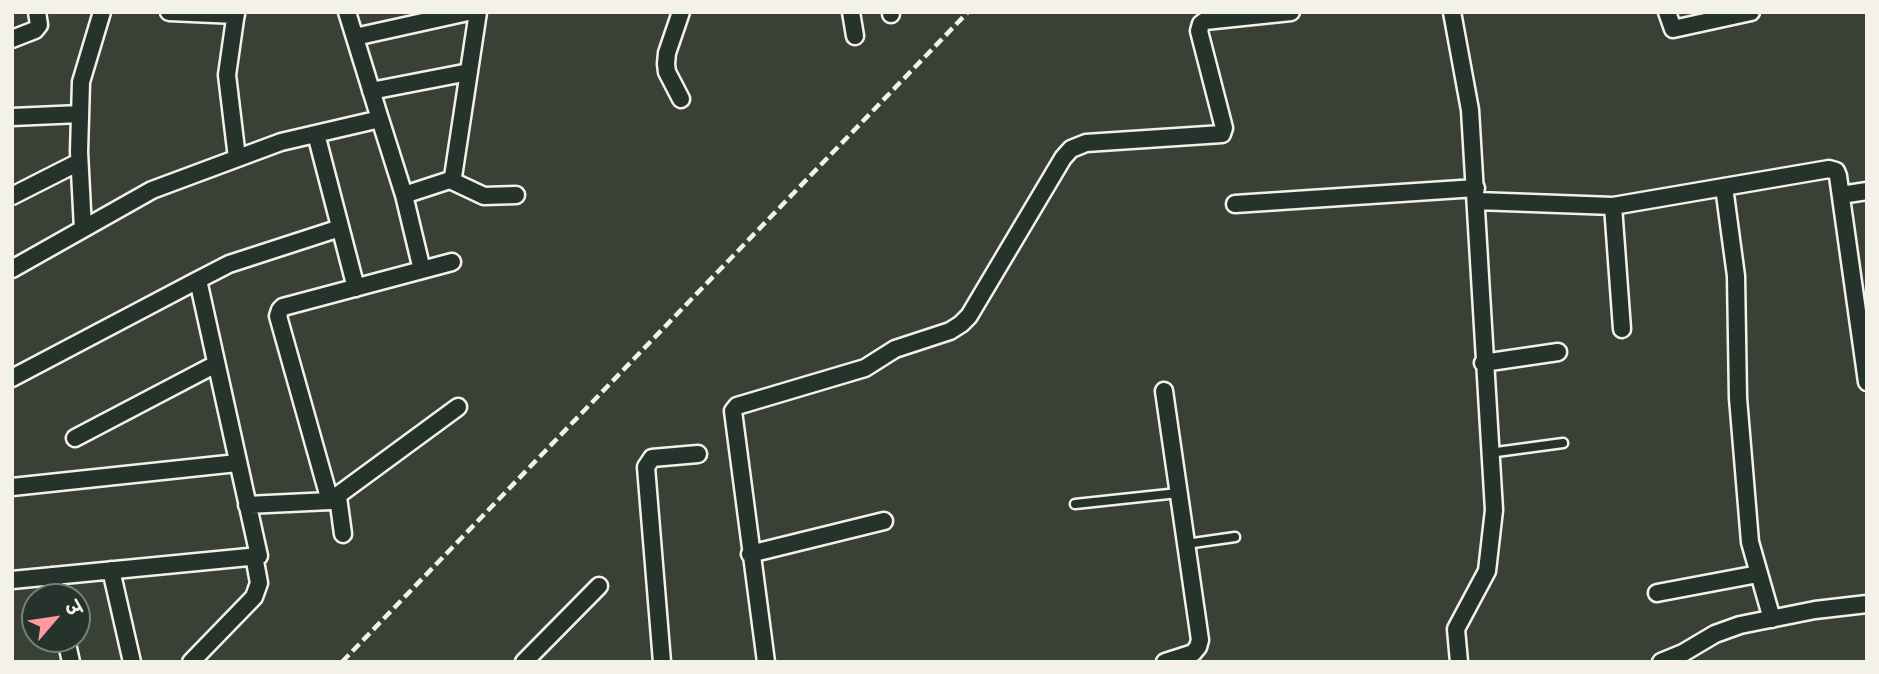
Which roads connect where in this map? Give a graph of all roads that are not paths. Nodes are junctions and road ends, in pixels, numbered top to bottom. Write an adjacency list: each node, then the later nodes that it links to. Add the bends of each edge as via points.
1 (37, 12): 16 (street, via 35,30)
2 (102, 12): 20 (street, via 81,82)
3 (169, 12): 13 (street)
4 (347, 12): 15 (street)
5 (468, 12): 15 (street)
6 (478, 12): 17 (street)
7 (681, 12): 19 (street, via 666,64)
8 (851, 12): 14 (street)
9 (1292, 12): 67 (street, via 1201,24 1222,134 1086,144 1072,149 961,324 895,349 865,368 737,407 733,417)
10 (1452, 12): 29 (street, via 1470,110)
11 (1667, 12): 12 (street, via 1673,29)
12 (1751, 12)
13 (236, 14): 24 (street, via 227,75)
14 (855, 36)
15 (355, 37): 18 (street)
16 (12, 38)
17 (469, 72): 18 (street); 26 (street)
18 (371, 91): 22 (street)
19 (681, 99)
20 (80, 114): 21 (street); 25 (street)
21 (12, 117)
22 (380, 119): 23 (street); 31 (street)
23 (316, 134): 24 (street); 36 (street)
24 (237, 158): 37 (street, via 152,190)
25 (79, 162): 30 (street); 37 (street)
26 (450, 180): 31 (street); 32 (street, via 484,196)
27 (1724, 187): 33 (street, via 1829,169 1839,176); 35 (street); 70 (street, via 1736,276 1738,398 1750,542)
28 (1867, 191): 33 (street)
29 (1476, 194): 34 (street); 35 (street); 46 (street)
30 (12, 195)
31 (404, 195): 40 (street)
32 (516, 195)
33 (1841, 195): 41 (street)
34 (1234, 204)
35 (1613, 206): 44 (street)
36 (340, 228): 42 (street, via 229,264); 43 (street)
37 (83, 229): 39 (street)
38 (452, 262): 40 (street)
39 (12, 269)
40 (422, 270): 43 (street)
41 (1859, 271): 47 (street)
42 (198, 280): 48 (street); 49 (street)
43 (356, 288): 60 (street, via 284,307 278,316)
44 (1622, 328)
45 (1558, 352): 46 (street)
46 (1483, 363): 55 (street)
47 (1865, 363): 50 (street)
48 (216, 364): 53 (street); 57 (street)
49 (12, 378)
50 (1867, 382)
51 (1164, 391): 59 (street)
52 (458, 407): 60 (street)
53 (75, 438)
54 (1563, 443): 55 (lane)
55 (1489, 453): 84 (street, via 1494,510 1490,551 1484,578 1456,629)
56 (698, 454): 81 (street, via 652,458 646,467)
57 (237, 463): 58 (street); 62 (street)
58 (12, 487)
59 (1178, 493): 61 (lane); 66 (street)
60 (334, 499): 62 (street); 64 (street)
61 (1075, 504)
62 (247, 505): 68 (street, via 259,555)
63 (884, 521): 67 (street)
64 (343, 534)
65 (1236, 537): 66 (lane)
66 (1185, 544): 83 (street, via 1200,640 1193,653)
67 (750, 554): 82 (street)
68 (254, 556): 69 (street); 79 (street, via 259,583 254,597)
69 (111, 570): 71 (street); 78 (street)
70 (1758, 574): 75 (street); 77 (street)
71 (52, 576): 72 (street); 73 (street)
72 (12, 580)
73 (54, 583)
74 (599, 586): 80 (street)
75 (1657, 593)
76 (1867, 604): 77 (street)
77 (1772, 620): 85 (street, via 1714,634)
78 (132, 662)
79 (191, 662)
80 (524, 662)
81 (662, 662)
82 (766, 662)
83 (1165, 662)
84 (1459, 662)
85 (1661, 662)

